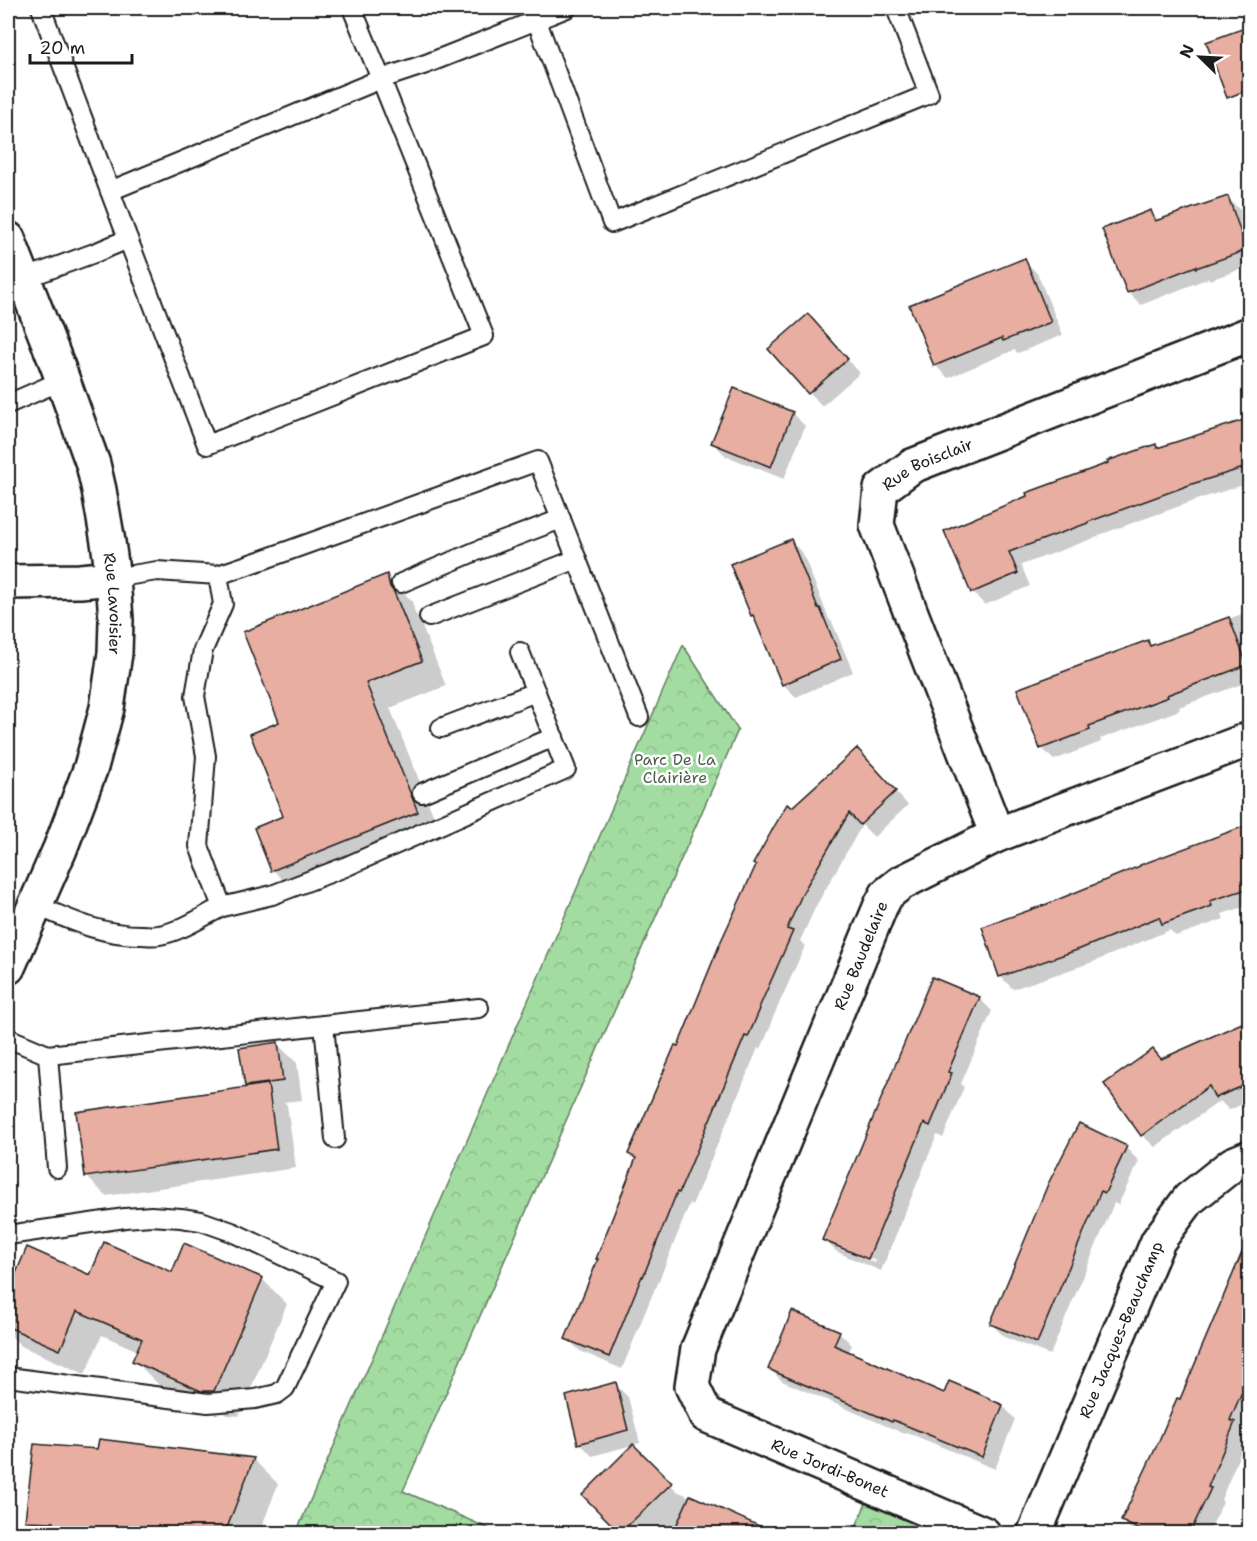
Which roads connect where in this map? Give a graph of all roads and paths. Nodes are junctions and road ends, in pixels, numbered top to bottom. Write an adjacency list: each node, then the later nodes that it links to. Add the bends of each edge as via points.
1 (41, 8): 7 (lane)
2 (352, 8): 6 (lane)
3 (567, 8): 5 (lane)
4 (897, 8): 5 (lane, via 928,94 612,223)
5 (534, 14): 6 (lane, via 426,64)
6 (381, 79): 7 (lane); 9 (lane, via 484,336 207,445)
7 (110, 191): 9 (lane)
8 (8, 239): 10 (street, Rue Lavoisier)
9 (128, 239): 10 (lane)
10 (23, 279): 12 (street, Rue Lavoisier)
11 (1250, 334): 28 (street, Rue Boisclair, via 912,466 881,489 877,525)
12 (63, 380): 13 (lane); 17 (street, Rue Lavoisier, via 93,464)
13 (8, 404)
14 (561, 519): 15 (lane); 16 (lane, via 538,461); 19 (lane)
15 (577, 559): 20 (lane); 23 (lane)
16 (218, 575): 17 (lane, via 157,571); 30 (lane, via 223,604 203,650 195,696 206,756 200,846)
17 (113, 578): 18 (street); 29 (street, Rue Lavoisier, via 115,653 107,708 78,803)
18 (8, 582)
19 (401, 583)
20 (429, 617)
21 (520, 652): 22 (lane)
22 (536, 692): 24 (lane); 25 (lane)
23 (639, 717)
24 (441, 728)
25 (554, 737): 27 (lane); 30 (lane, via 566,769 345,867 272,895)
26 (1250, 739): 28 (street, Rue Baudelaire)
27 (422, 793)
28 (997, 835): 41 (street, Rue Baudelaire, via 901,883 887,894 698,1349)
29 (35, 905): 30 (lane, via 94,929 133,935 158,935 174,930); 31 (street, Rue Lavoisier)
30 (222, 907)
31 (8, 967)
32 (479, 1008): 33 (lane)
33 (324, 1025): 35 (lane); 36 (lane)
34 (8, 1038): 35 (lane)
35 (48, 1055): 38 (lane)
36 (335, 1139)
37 (1250, 1157): 43 (street, Rue Jacques-Beauchamp, via 1233,1164 1189,1199 1158,1241)
38 (57, 1168)
39 (8, 1235): 40 (lane, via 125,1218 182,1218 232,1232 336,1281 285,1388 277,1394 255,1400 208,1403)
40 (8, 1377)
41 (692, 1386): 42 (street, Rue Jordi-Bonet, via 706,1415)
42 (984, 1533)
43 (1034, 1533)

